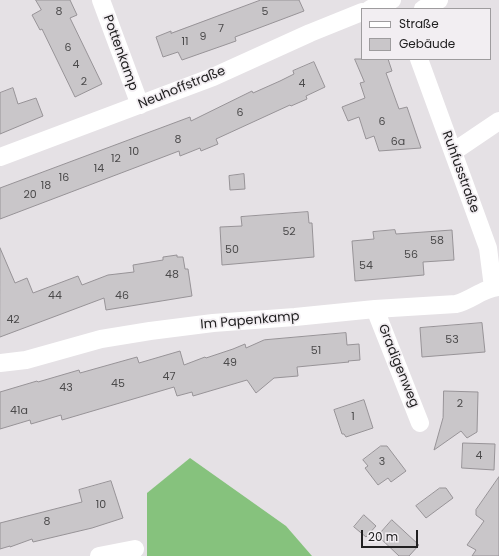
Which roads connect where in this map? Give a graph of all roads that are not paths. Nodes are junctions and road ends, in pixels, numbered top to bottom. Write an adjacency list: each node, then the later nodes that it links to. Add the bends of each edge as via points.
1 (101, 0): 8 (street, Pottenkamp)
2 (392, 0): 4 (street)
3 (439, 0): 5 (street)
4 (372, 8)
5 (425, 8)
6 (361, 12): 8 (street, Neuhoffstraße, via 213,77)
7 (419, 60): 10 (street, Ruhfusstraße)
8 (140, 105): 11 (street, Neuhoffstraße)
9 (499, 121): 10 (street)
10 (453, 152): 12 (street, Ruhfusstraße, via 488,248)
11 (0, 157)
12 (496, 287): 13 (street, Im Papenkamp, via 486,289 465,302 456,304)
13 (376, 309): 14 (street, Im Papenkamp, via 213,323 124,334 101,338 26,360); 15 (street, Gradigenweg)
14 (0, 363)
15 (420, 422)
16 (135, 549): 17 (street)
17 (99, 556)

